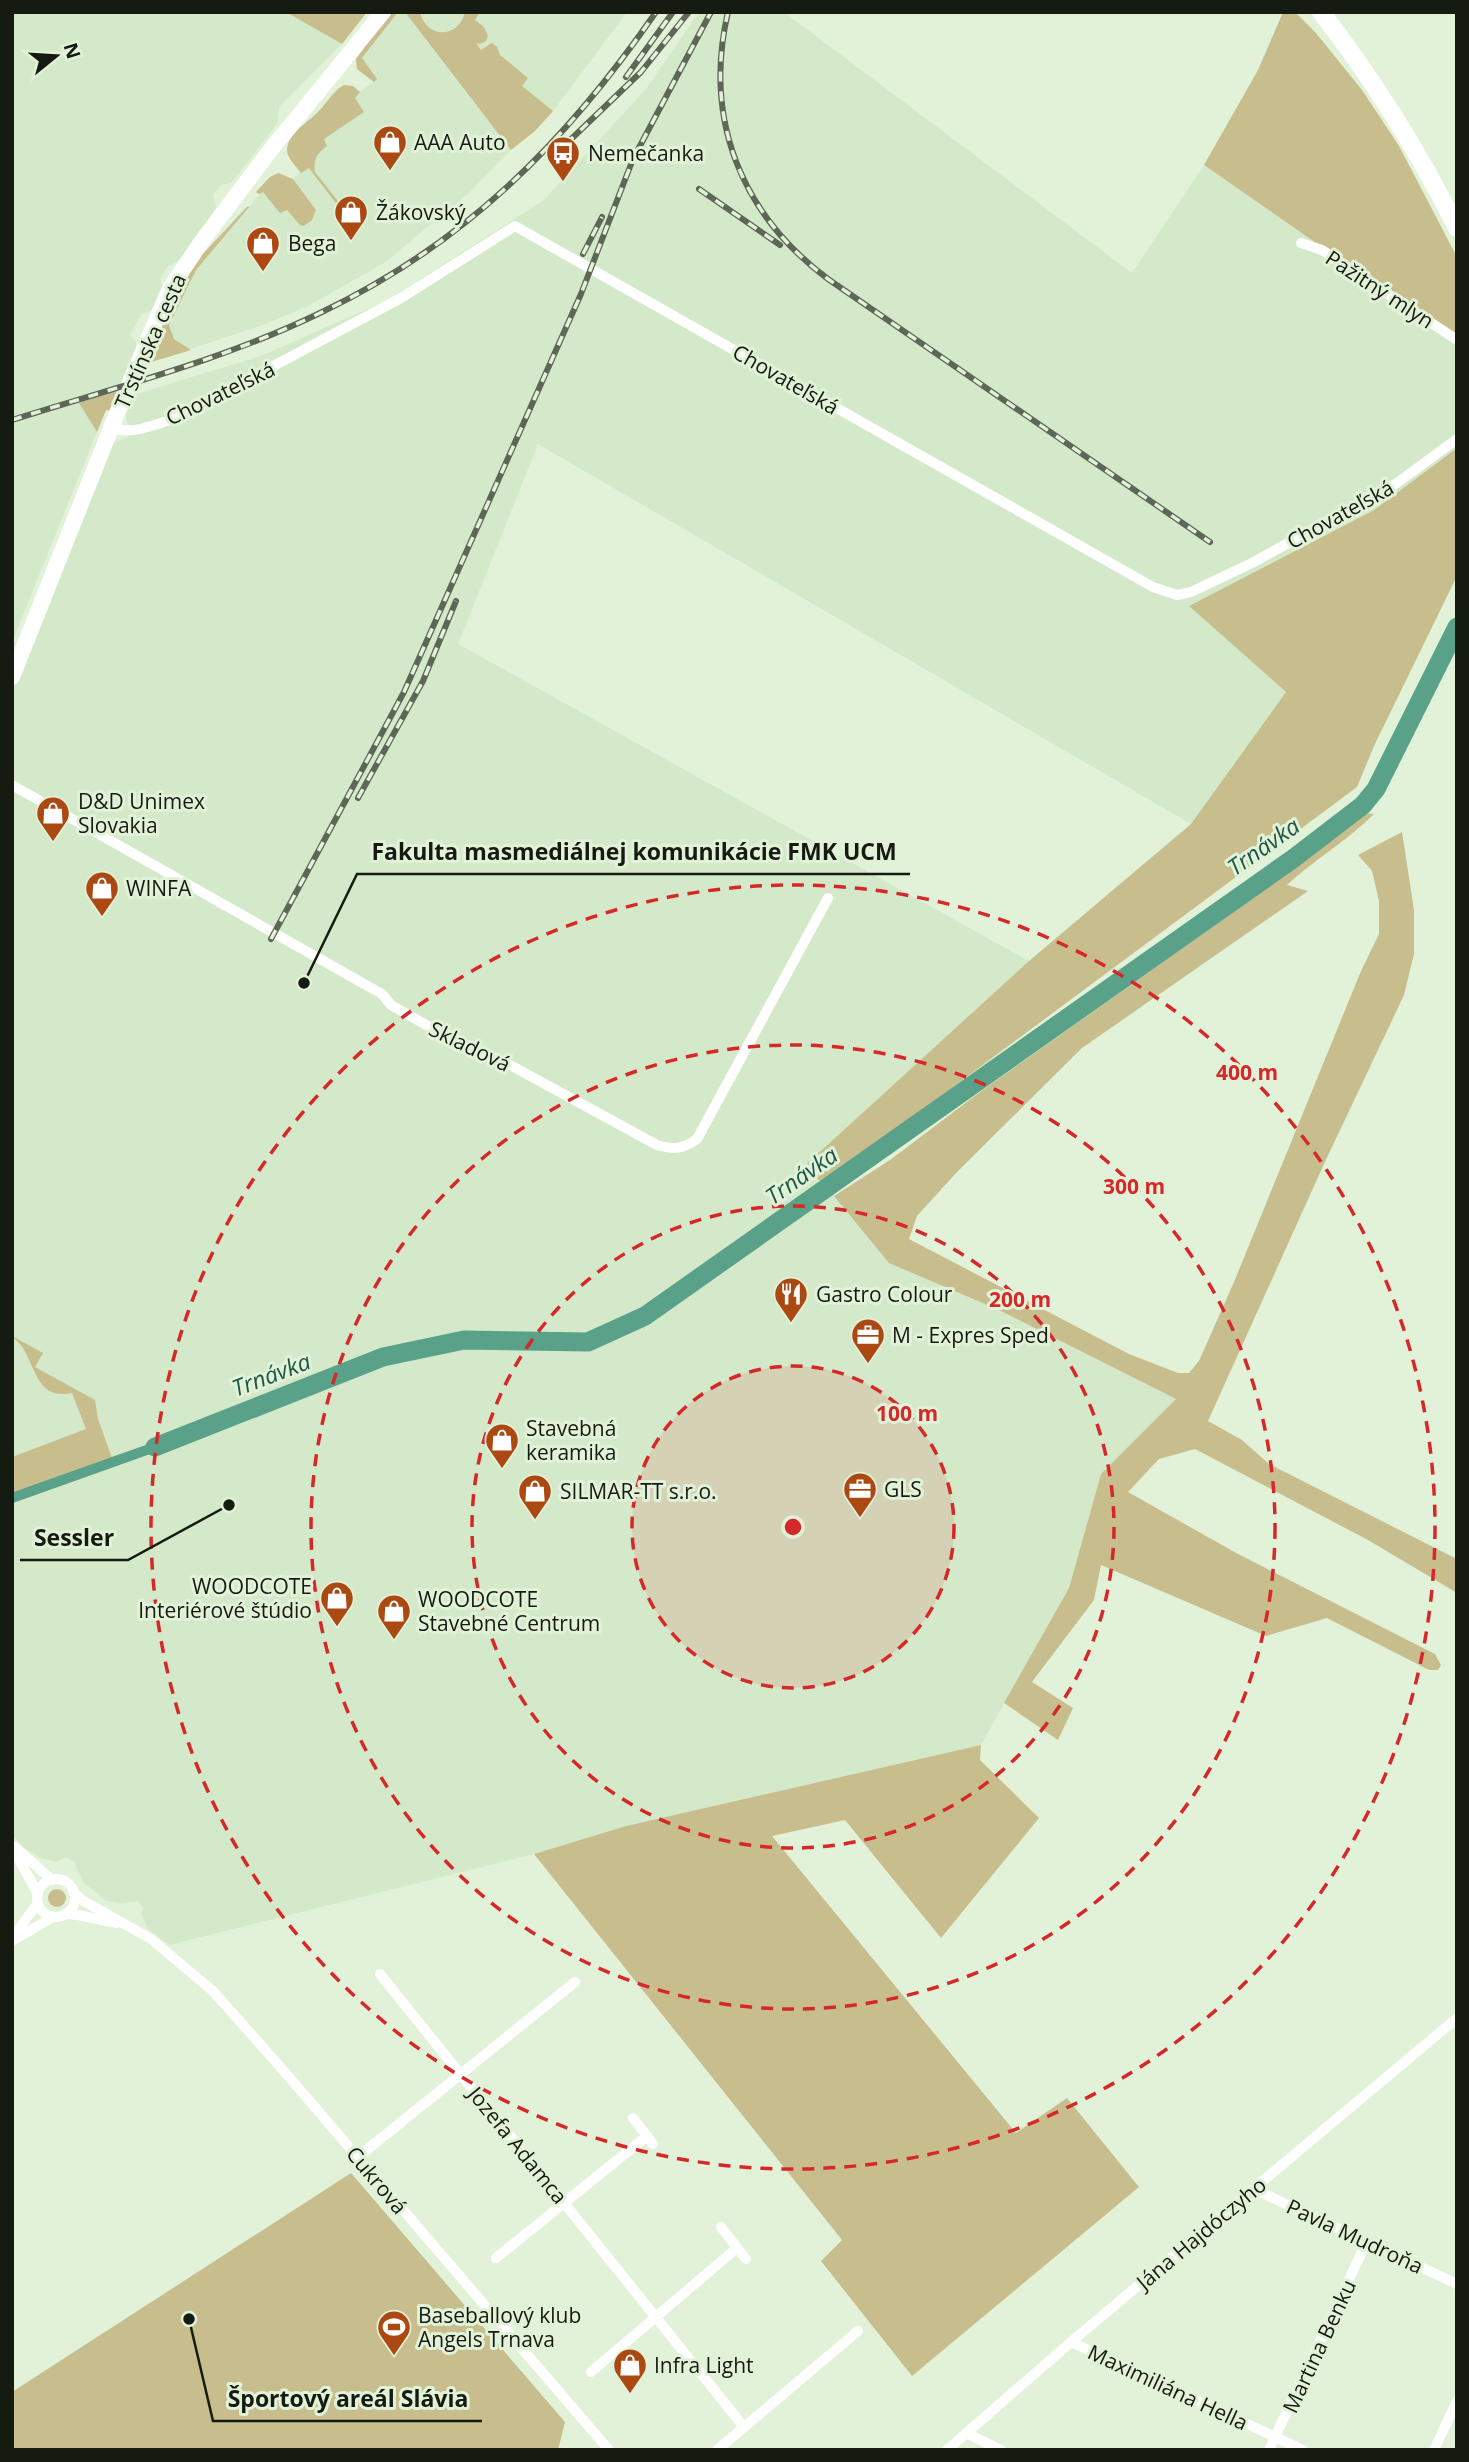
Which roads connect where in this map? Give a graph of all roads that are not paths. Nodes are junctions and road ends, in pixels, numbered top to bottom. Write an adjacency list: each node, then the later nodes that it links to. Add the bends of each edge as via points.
1 (383, 12): 6 (main road, Trstínska cesta, via 269,152 183,268 169,290)
2 (1321, 12): 3 (main road, via 1381,94)
3 (1457, 228)
4 (1301, 243): 5 (street, Pažitný mlyn, via 1322,250)
5 (1457, 340)
6 (111, 428): 7 (street, Chovateľská, via 134,431 174,419 401,298 515,226 1153,587 1177,595 1252,563 1397,483); 8 (main road, Trstínska cesta)
7 (1457, 439)
8 (12, 677)
9 (12, 785): 10 (street, Skladová, via 306,950 474,1052 499,1059 671,1149 697,1139)
10 (828, 898)
11 (12, 1846): 12 (street); 14 (street)
12 (52, 1880): 13 (street, via 65,1882); 14 (street, via 41,1887)
13 (74, 1892): 15 (street, via 74,1902); 17 (street, Cukrová)
14 (38, 1898): 16 (street, via 45,1913); 18 (street)
15 (65, 1914): 16 (street); 17 (street, Cukrová)
16 (53, 1917): 18 (street)
17 (129, 1926): 24 (street, Cukrová, via 213,1991)
18 (12, 1939)
19 (380, 1974): 22 (street, Jozefa Adamca)
20 (575, 1982): 22 (street)
21 (1457, 2018): 25 (street, Jána Hajdóczyho)
22 (460, 2074): 24 (street); 26 (street, Jozefa Adamca)
23 (633, 2118): 26 (street, via 650,2140)
24 (358, 2157): 41 (street, Cukrová)
25 (1254, 2189): 28 (street, Pavla Mudroňa); 35 (street, Jána Hajdóczyho)
26 (564, 2203): 30 (street); 33 (street, Jozefa Adamca)
27 (721, 2227): 29 (street)
28 (1367, 2241): 32 (street, Pavla Mudroňa); 40 (street, Martina Benku)
29 (737, 2248): 31 (street); 33 (street)
30 (496, 2258)
31 (746, 2259)
32 (1457, 2284)
33 (656, 2317): 36 (street); 38 (street, Jozefa Adamca)
34 (858, 2331): 38 (street)
35 (1071, 2342): 39 (street, Jána Hajdóczyho); 40 (street, Maximiliána Hella)
36 (591, 2372)
37 (1457, 2401): 47 (street)
38 (744, 2427): 42 (street)
39 (966, 2433): 43 (street, Jána Hajdóczyho); 44 (street)
40 (1276, 2437): 45 (street, Martina Benku); 46 (street, Maximiliána Hella)
41 (609, 2450)
42 (718, 2450)
43 (947, 2450)
44 (1001, 2450)
45 (1269, 2450)
46 (1303, 2450)
47 (1434, 2450)

